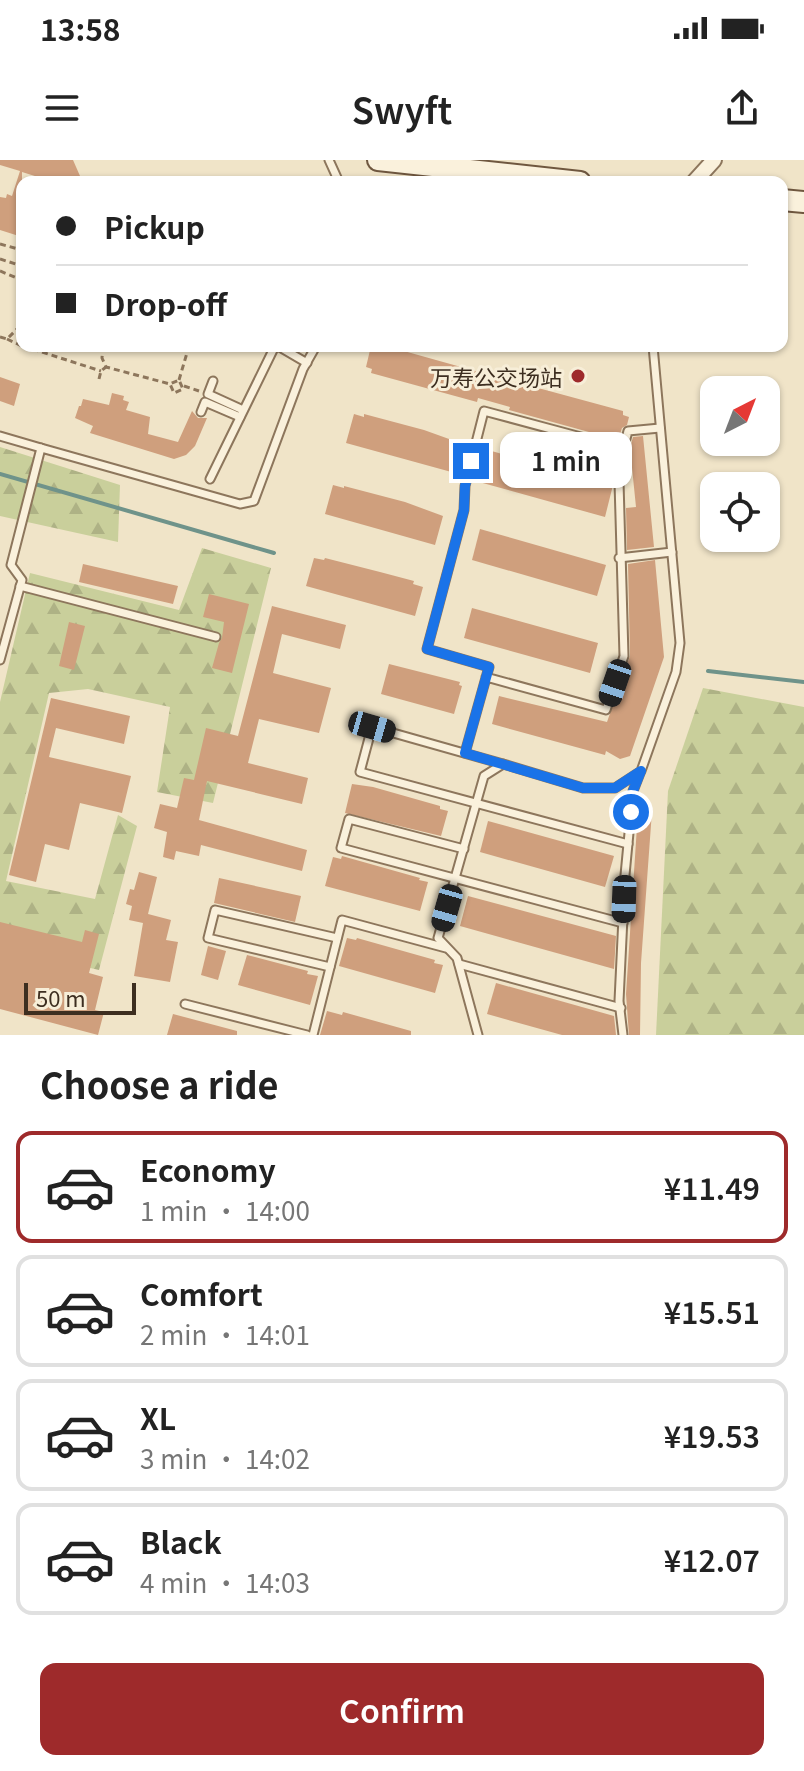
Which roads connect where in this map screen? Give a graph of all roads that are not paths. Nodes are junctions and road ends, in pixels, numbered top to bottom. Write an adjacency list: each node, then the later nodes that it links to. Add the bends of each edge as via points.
1 (378, 160): 3 (street)
2 (714, 160): 4 (street)
3 (525, 176)
4 (699, 176)
5 (273, 352): 13 (lane)
6 (287, 352): 9 (lane)
7 (313, 352): 9 (lane)
8 (654, 352): 14 (lane)
9 (307, 363): 17 (lane, via 254,501 240,504)
10 (213, 381): 11 (lane)
11 (206, 398): 12 (lane); 13 (lane)
12 (201, 412)
13 (242, 414): 18 (lane)
14 (660, 428): 16 (lane, via 628,431 624,446); 19 (lane)
15 (0, 436): 17 (lane)
16 (618, 447): 20 (lane); 26 (lane, via 484,411 427,649 489,667)
17 (41, 448): 21 (lane)
18 (210, 479)
19 (672, 552): 20 (lane); 29 (lane, via 680,643 676,672)
20 (619, 558): 26 (lane, via 624,656 606,710)
21 (11, 565): 22 (lane); 23 (lane, via 22,580)
22 (0, 569)
23 (20, 586): 24 (lane); 25 (lane)
24 (216, 637)
25 (0, 660)
26 (486, 677): 27 (lane)
27 (465, 753): 28 (lane); 30 (lane, via 372,727 360,772)
28 (503, 764): 29 (lane, via 583,788 615,788); 30 (lane, via 484,776)
29 (641, 771): 31 (lane, via 633,791)
30 (476, 804): 31 (lane); 32 (lane)
31 (628, 844): 34 (lane)
32 (464, 849): 33 (lane); 33 (lane, via 349,819 341,848)
33 (455, 879): 34 (lane); 36 (lane, via 438,938)
34 (623, 923): 40 (lane)
35 (337, 938): 36 (lane, via 342,920); 38 (lane); 38 (lane, via 215,910 208,938)
36 (449, 949): 37 (lane)
37 (459, 964): 40 (lane); 43 (lane)
38 (330, 967): 42 (lane)
39 (185, 1004): 41 (lane)
40 (621, 1008): 44 (lane)
41 (307, 1035)
42 (313, 1035)
43 (478, 1035)
44 (623, 1035)

